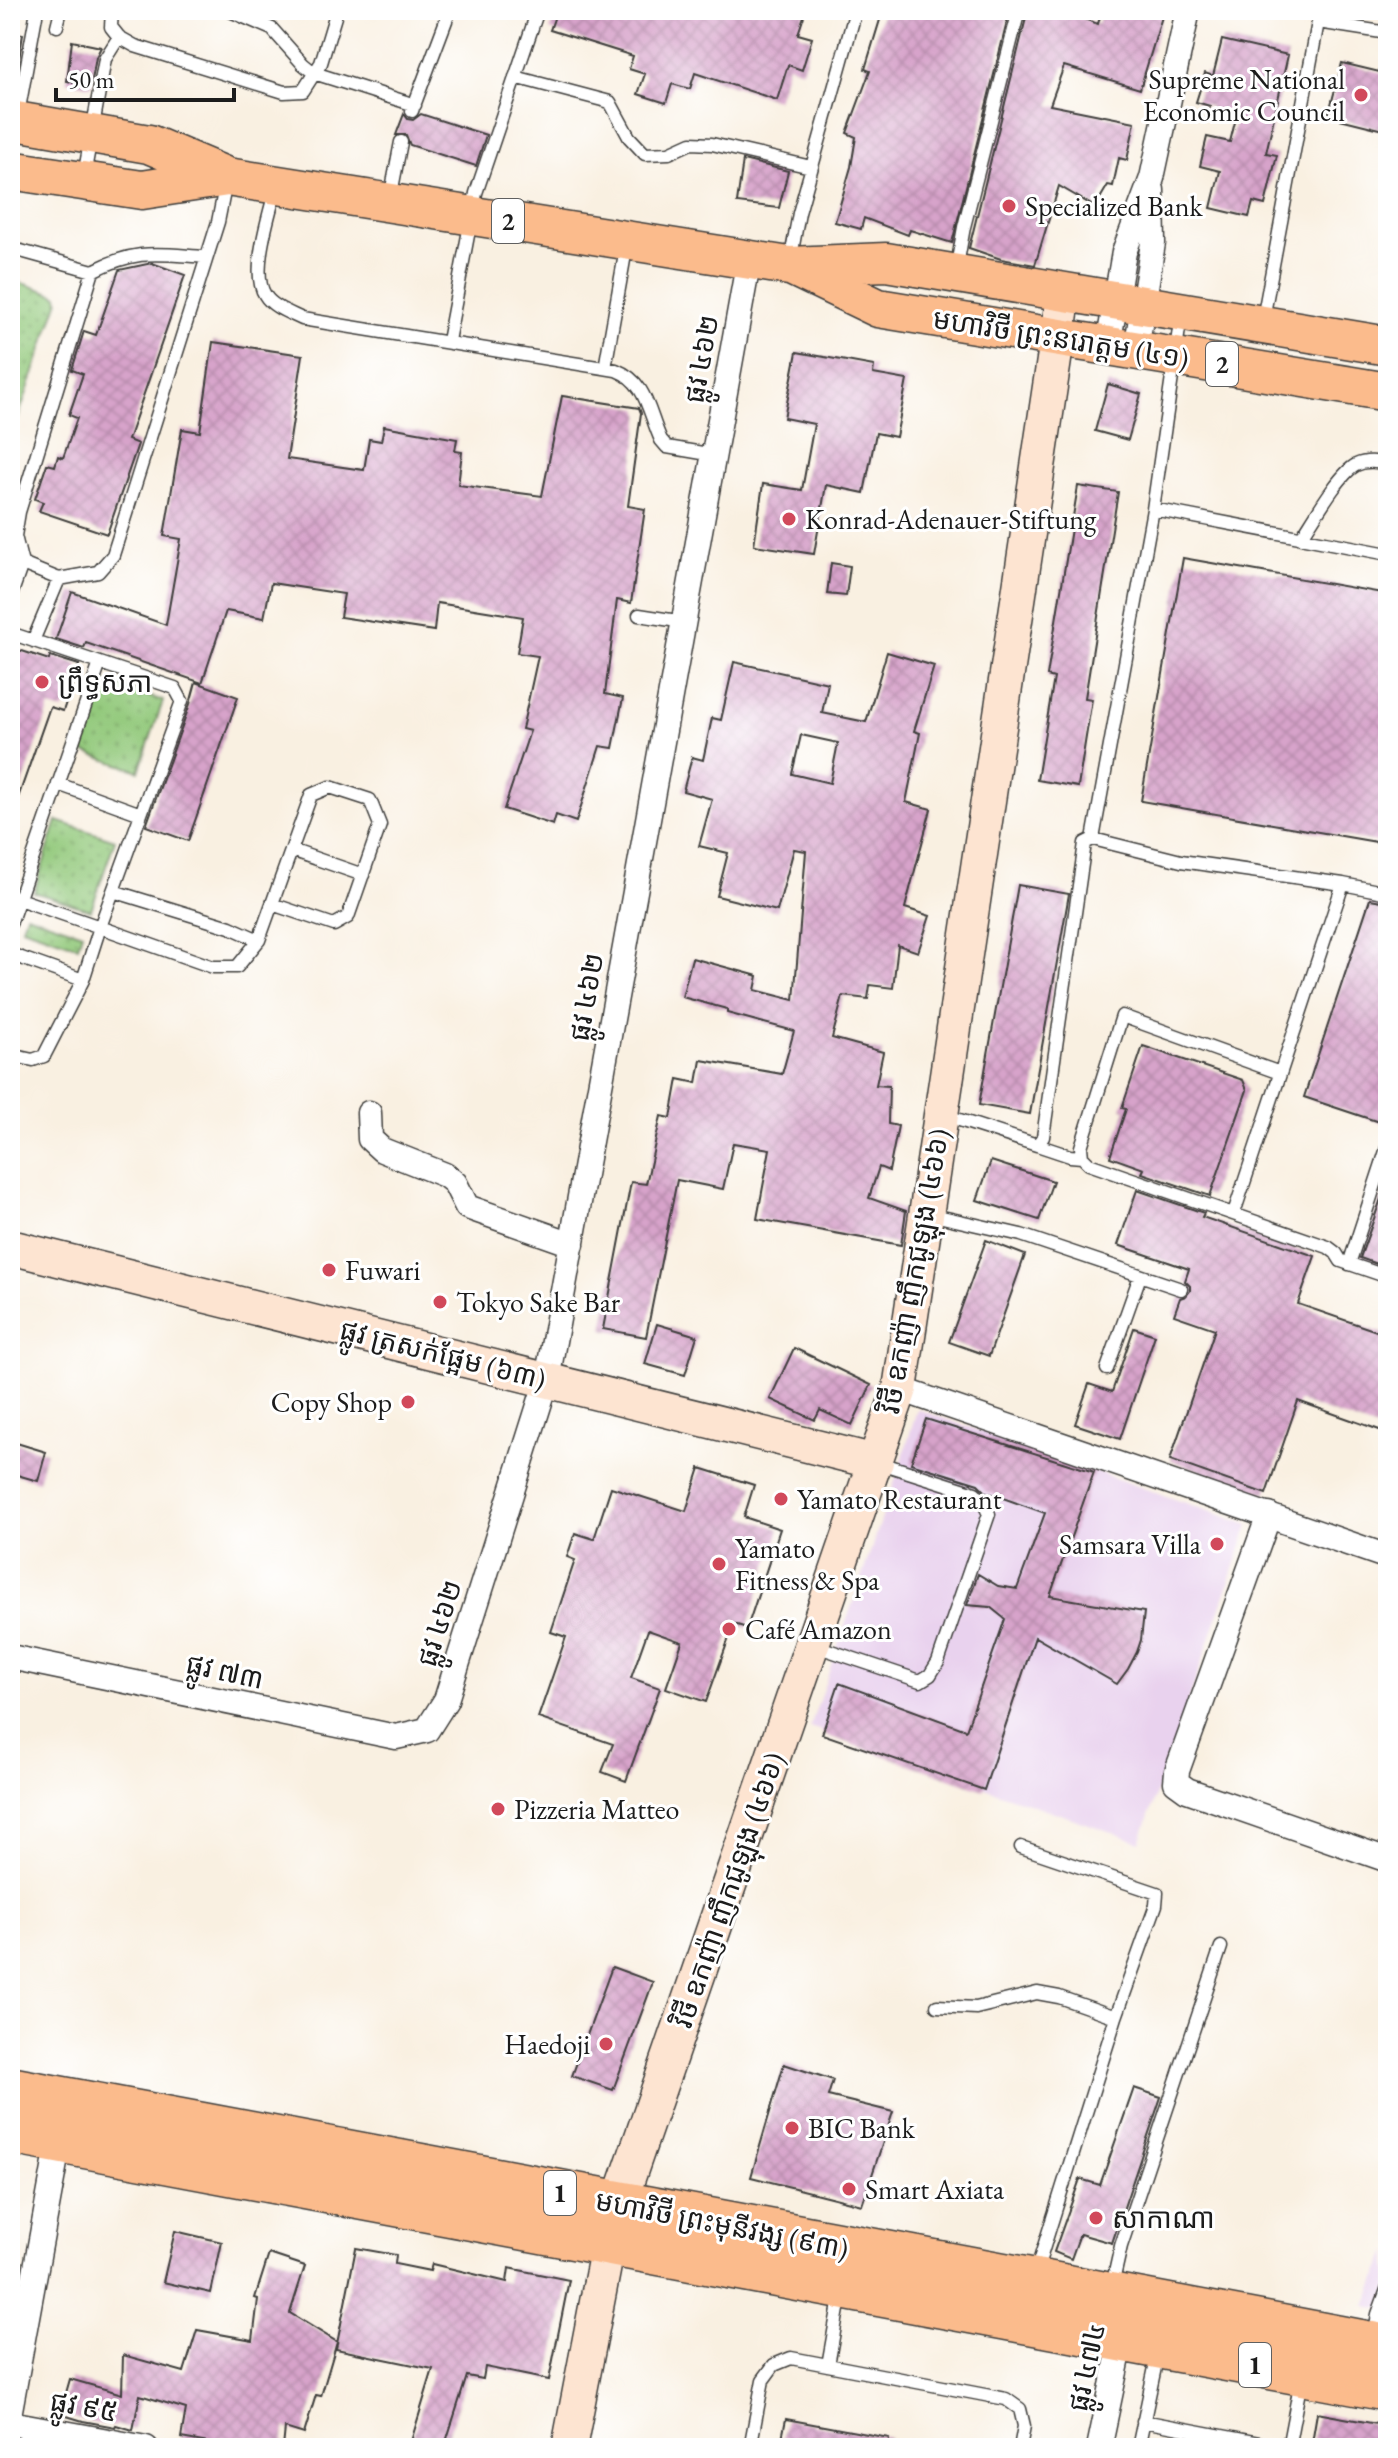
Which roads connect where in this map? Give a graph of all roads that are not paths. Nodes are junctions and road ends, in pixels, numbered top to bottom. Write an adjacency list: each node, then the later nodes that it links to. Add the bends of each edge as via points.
1 (37, 10): 16 (lane)
2 (61, 10): 11 (lane)
3 (112, 10): 13 (lane, via 111,27)
4 (228, 10): 14 (lane, via 272,29)
5 (337, 10): 14 (lane)
6 (450, 10): 14 (lane, via 414,108)
7 (538, 10): 15 (lane)
8 (856, 10): 19 (lane)
9 (1019, 10): 33 (lane)
10 (1188, 10): 22 (street)
11 (57, 26)
12 (1388, 33): 37 (lane, via 1318,22)
13 (119, 37): 14 (lane, via 284,92 303,91); 17 (lane, via 105,59)
14 (314, 73)
15 (515, 77): 19 (lane, via 610,102 645,154 669,153 691,143 712,144); 26 (lane)
16 (12, 133): 17 (main road, មហាវិថី ព្រះនរោត្តម (៤១) / 2)
17 (90, 134): 21 (main road, មហាវិថី ព្រះនរោត្តម (៤១) / 2, via 149,144); 23 (lane)
18 (401, 142): 25 (lane)
19 (811, 167): 31 (lane)
20 (10, 170): 23 (main road, មហាវិថី ព្រះនរោត្តម (៤១) / 2)
21 (227, 177): 23 (main road, មហាវិថី ព្រះនរោត្តម (៤១) / 2, via 142,190); 24 (main road, មហាវិថី ព្រះនរោត្តម (៤១) / 2); 29 (lane)
22 (1152, 178): 35 (street, via 1128,240); 35 (street, via 1153,243)
23 (83, 181)
24 (277, 184): 25 (main road, មហាវិថី ព្រះនរោត្តម (៤១) / 2); 39 (lane, via 259,275 265,295 302,319)
25 (389, 202): 26 (main road, មហាវិថី ព្រះនរោត្តម (៤១) / 2)
26 (471, 215): 27 (main road, មហាវិថី ព្រះនរោត្តម (៤១) / 2); 39 (lane)
27 (628, 240): 30 (main road, មហាវិថី ព្រះនរោត្តម (៤១) / 2); 43 (lane)
28 (10, 248): 32 (lane)
29 (206, 257): 32 (lane, via 144,253); 51 (lane, via 113,555 98,572)
30 (749, 259): 31 (main road, មហាវិថី ព្រះនរោត្តម (៤១) / 2); 45 (street, ផ្លូវ ៤៦២)
31 (789, 266): 33 (main road, មហាវិថី ព្រះនរោត្តម (៤១) / 2, via 886,262); 38 (main road, មហាវិថី ព្រះនរោត្តម (៤១) / 2, via 878,308)
32 (93, 271): 50 (lane, via 19,512 15,536)
33 (955, 274): 34 (main road, មហាវិថី ព្រះនរោត្តម (៤១) / 2)
34 (1064, 293): 35 (main road, មហាវិថី ព្រះនរោត្តម (៤១) / 2); 38 (street, វិថី ឧកញ៉ា ញឹកជូឡុង (៤៦៦))
35 (1129, 304): 36 (main road, មហាវិថី ព្រះនរោត្តម (៤១) / 2); 41 (street)
36 (1182, 312): 37 (main road, មហាវិថី ព្រះនរោត្តម (៤១) / 2); 42 (lane)
37 (1262, 325): 40 (main road, មហាវិថី ព្រះនរោត្តម (៤១) / 2)
38 (1056, 338): 41 (main road, មហាវិថី ព្រះនរោត្តម (៤១) / 2); 76 (street, វិថី ឧកញ៉ា ញឹកជូឡុង (៤៦៦))
39 (448, 341): 43 (lane)
40 (1388, 346)
41 (1122, 348): 42 (main road, មហាវិថី ព្រះនរោត្តម (៤១) / 2)
42 (1174, 357): 44 (main road, មហាវិថី ព្រះនរោត្តម (៤១) / 2); 47 (lane)
43 (605, 368): 45 (lane, via 630,376 639,385 667,447)
44 (1388, 392)
45 (714, 455): 54 (street, ផ្លូវ ៤៦២)
46 (1388, 464): 48 (lane, via 1369,461 1355,466)
47 (1153, 509): 48 (lane); 60 (lane)
48 (1301, 538): 49 (lane)
49 (1388, 554)
50 (22, 564): 51 (lane); 52 (lane)
51 (59, 579): 56 (lane)
52 (10, 598)
53 (639, 615): 54 (lane)
54 (684, 622): 82 (street, ផ្លូវ ៤៦២)
55 (10, 633): 56 (lane)
56 (33, 641): 57 (lane)
57 (100, 663): 58 (lane); 59 (lane, via 175,688 182,701)
58 (58, 784): 59 (lane); 66 (lane)
59 (141, 814): 64 (lane)
60 (1093, 839): 63 (lane, via 1181,861); 77 (lane, via 1085,843 1043,1137)
61 (291, 850): 62 (lane); 62 (lane, via 311,795 330,787 370,800 380,825); 67 (lane)
62 (363, 875): 67 (lane, via 348,917 334,925)
63 (1343, 884): 65 (lane); 74 (lane)
64 (113, 891): 69 (lane); 70 (lane)
65 (1388, 893)
66 (14, 898): 68 (lane); 69 (lane)
67 (272, 904): 70 (lane)
68 (10, 924)
69 (100, 927): 70 (lane, via 213,967 237,967); 72 (lane)
70 (259, 940)
71 (10, 954): 72 (lane)
72 (83, 980): 73 (lane, via 44,1056 33,1060)
73 (10, 1055)
74 (1280, 1073): 79 (lane, via 1122,1016); 81 (lane)
75 (369, 1113): 82 (street, via 370,1139 382,1150 445,1175 467,1207)
76 (941, 1114): 77 (lane); 80 (street, វិថី ឧកញ៉ា ញឹកជូឡុង (៤៦៦))
77 (1037, 1145): 79 (lane)
78 (1388, 1145): 84 (lane)
79 (1082, 1157): 81 (lane, via 1089,1164)
80 (926, 1213): 85 (lane, via 1021,1235); 90 (street, វិថី ឧកញ៉ា ញឹកជូឡុង (៤៦៦))
81 (1234, 1213): 84 (lane, via 1328,1247)
82 (572, 1244): 89 (street, ផ្លូវ ៤៦២)
83 (10, 1247): 89 (street, ផ្លូវ ត្រសក់ផ្អែម (៦៣))
84 (1349, 1264): 86 (lane)
85 (1140, 1276): 87 (lane); 88 (lane)
86 (1388, 1277)
87 (1181, 1289)
88 (1107, 1369)
89 (547, 1380): 91 (street, ផ្លូវ ត្រសក់ផ្អែម (៦៣)); 96 (street, ផ្លូវ ៤៦២, via 446,1700)
90 (900, 1389): 91 (street, វិថី ឧកញ៉ា ញឹកជូឡុង (៤៦៦)); 92 (street)
91 (876, 1462): 94 (street, វិថី ឧកញ៉ា ញឹកជូឡុង (៤៦៦)); 94 (lane, via 975,1493 989,1514 930,1675 920,1681)
92 (1269, 1515): 93 (street); 98 (street, via 1176,1782)
93 (1388, 1557)
94 (813, 1645): 105 (street, វិថី ឧកញ៉ា ញឹកជូឡុង (៤៦៦))
95 (10, 1657): 96 (street, ផ្លូវ ៧៣, via 396,1737)
96 (427, 1730)
97 (1021, 1847): 101 (lane, via 1157,1893)
98 (1388, 1860)
99 (1221, 1947): 109 (lane, via 1121,2246)
100 (937, 2006): 101 (lane, via 976,2008 1037,1993)
101 (1116, 2017): 107 (lane)
102 (10, 2089): 105 (highway, មហាវិថី ព្រះមុនីវង្ស (៩៣) / 1)
103 (10, 2132): 104 (highway, មហាវិថី ព្រះមុនីវង្ស (៩៣) / 1)
104 (59, 2141): 105 (highway, មហាវិថី ព្រះមុនីវង្ស (៩៣) / 1); 114 (street)
105 (613, 2224): 106 (highway, មហាវិថី ព្រះមុនីវង្ស (៩៣) / 1); 118 (street, វិថី ឧកញ៉ា ញឹកជូឡុង (៤៦៦))
106 (847, 2267): 107 (highway, មហាវិថី ព្រះមុនីវង្ស (៩៣) / 1); 109 (highway, មហាវិថី ព្រះមុនីវង្ស (៩៣) / 1); 111 (lane)
107 (1033, 2282): 109 (highway, មហាវិថី ព្រះមុនីវង្ស (៩៣) / 1)
108 (1388, 2290): 110 (lane, via 1378,2314)
109 (1119, 2322): 110 (highway, មហាវិថី ព្រះមុនីវង្ស (៩៣) / 1); 112 (highway, មហាវិថី ព្រះមុនីវង្ស (៩៣) / 1); 115 (lane); 121 (street, ផ្លូវ ៤៧៤)
110 (1380, 2346)
111 (828, 2365): 119 (lane, via 791,2358 774,2365 763,2380); 120 (lane, via 1006,2399 1020,2409)
112 (1302, 2373): 113 (highway, មហាវិថី ព្រះមុនីវង្ស (៩៣) / 1); 123 (lane)
113 (1388, 2389)
114 (10, 2410)
115 (1143, 2421): 122 (lane); 123 (lane)
116 (10, 2423): 117 (street, ផ្លូវ ៩៥)
117 (146, 2448)
118 (569, 2448)
119 (750, 2448)
120 (1020, 2448)
121 (1099, 2448)
122 (1138, 2448)
123 (1287, 2448)

